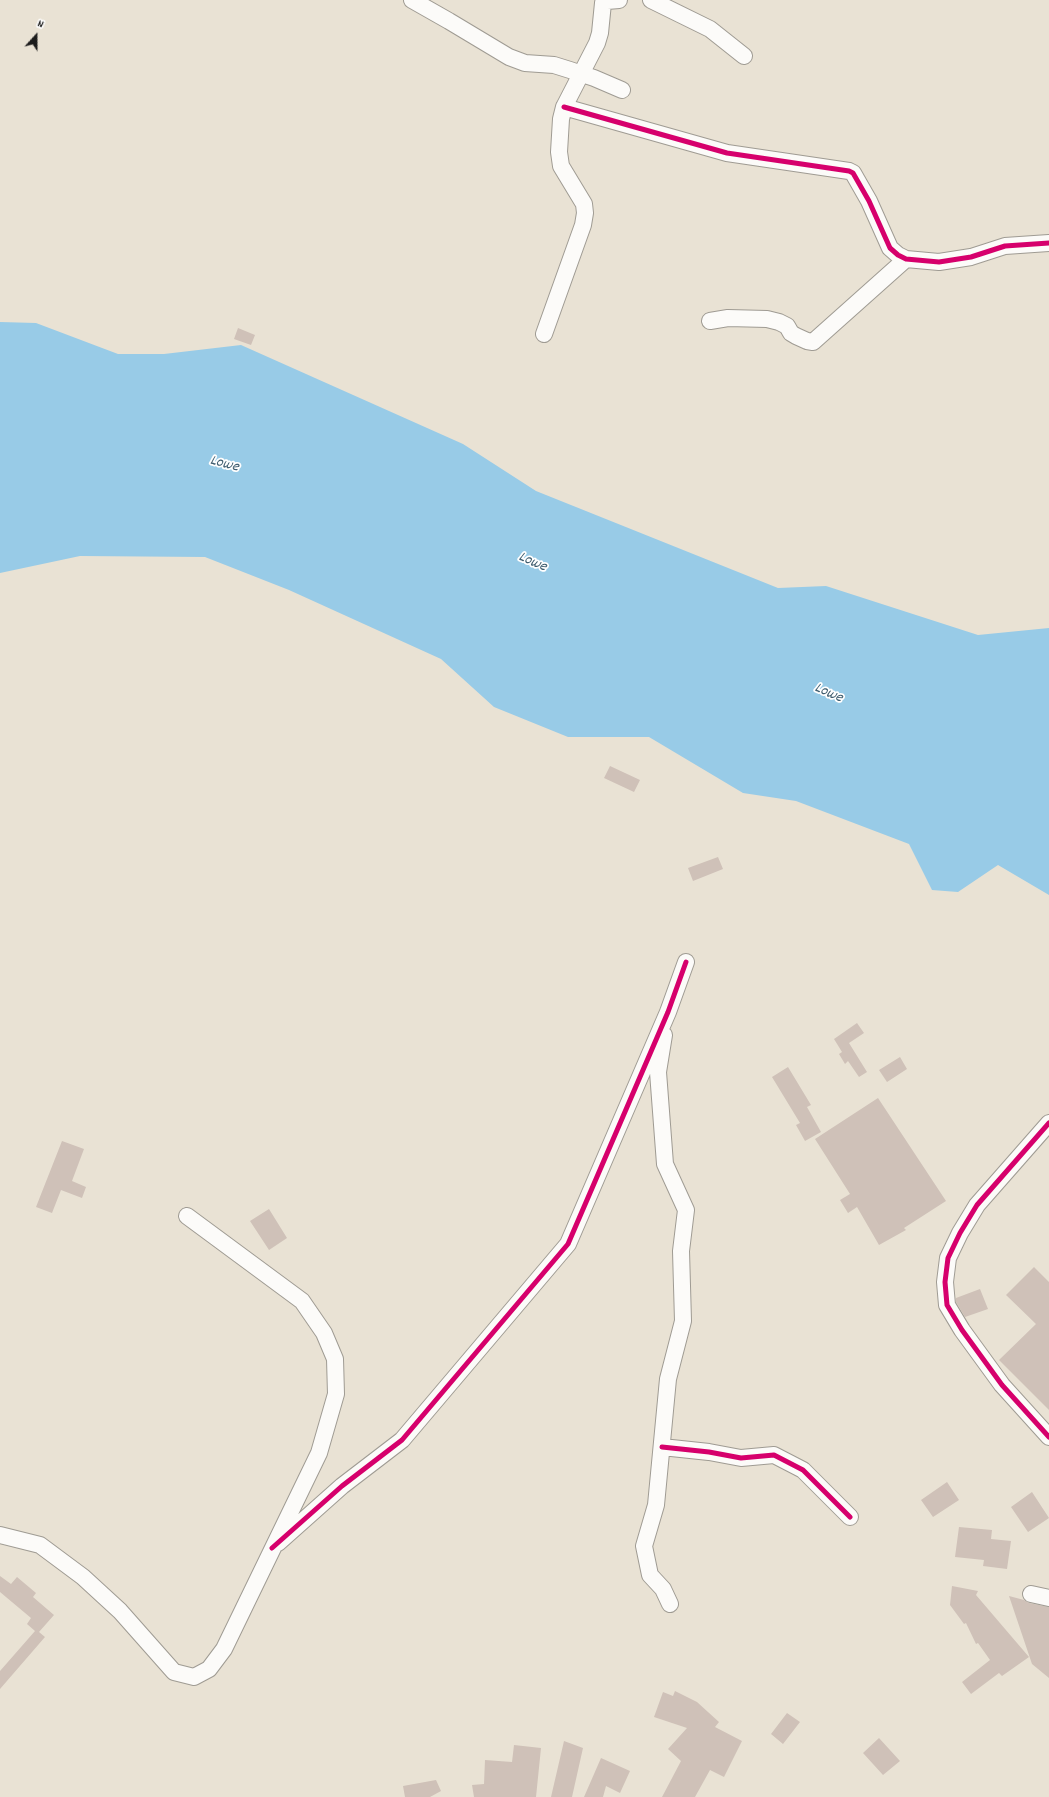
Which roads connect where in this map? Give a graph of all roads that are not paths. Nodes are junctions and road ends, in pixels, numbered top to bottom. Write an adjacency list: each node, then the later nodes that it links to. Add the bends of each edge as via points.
1 (412, 0): 5 (street, via 509,57 525,63 554,66)
2 (620, 0): 5 (street, via 603,3 600,33)
3 (651, 0): 4 (street, via 710,29)
4 (744, 56)
5 (582, 74): 6 (street); 7 (street)
6 (622, 90)
7 (564, 107): 9 (street, via 727,153 849,171 853,173 869,201 890,248); 11 (street, via 559,131 561,166 584,204 585,213)
8 (1049, 244): 9 (street, via 1005,246 971,257 939,262)
9 (906, 259): 10 (street, via 813,342 796,336 787,326 773,321 728,318)
10 (710, 320)
11 (544, 334)
12 (686, 962): 13 (street)
13 (668, 1012): 17 (street, via 658,1072 665,1164 686,1210 681,1251 683,1321 668,1379); 20 (street, via 568,1244 402,1440 342,1486)
14 (1049, 1123): 16 (street, via 977,1205 948,1258 945,1282 947,1305 962,1330 1002,1385)
15 (187, 1216): 20 (street, via 302,1300 324,1333 335,1359 336,1394 319,1453)
16 (1049, 1437)
17 (662, 1448): 18 (street, via 741,1458 774,1455 803,1470); 23 (street, via 656,1505 644,1546 650,1575 663,1589)
18 (850, 1517)
19 (0, 1535): 20 (street, via 40,1545 82,1577 120,1611 174,1672 194,1677 209,1669 224,1649)
20 (272, 1548)
21 (1031, 1594): 22 (street)
22 (1049, 1598)
23 (670, 1604)

